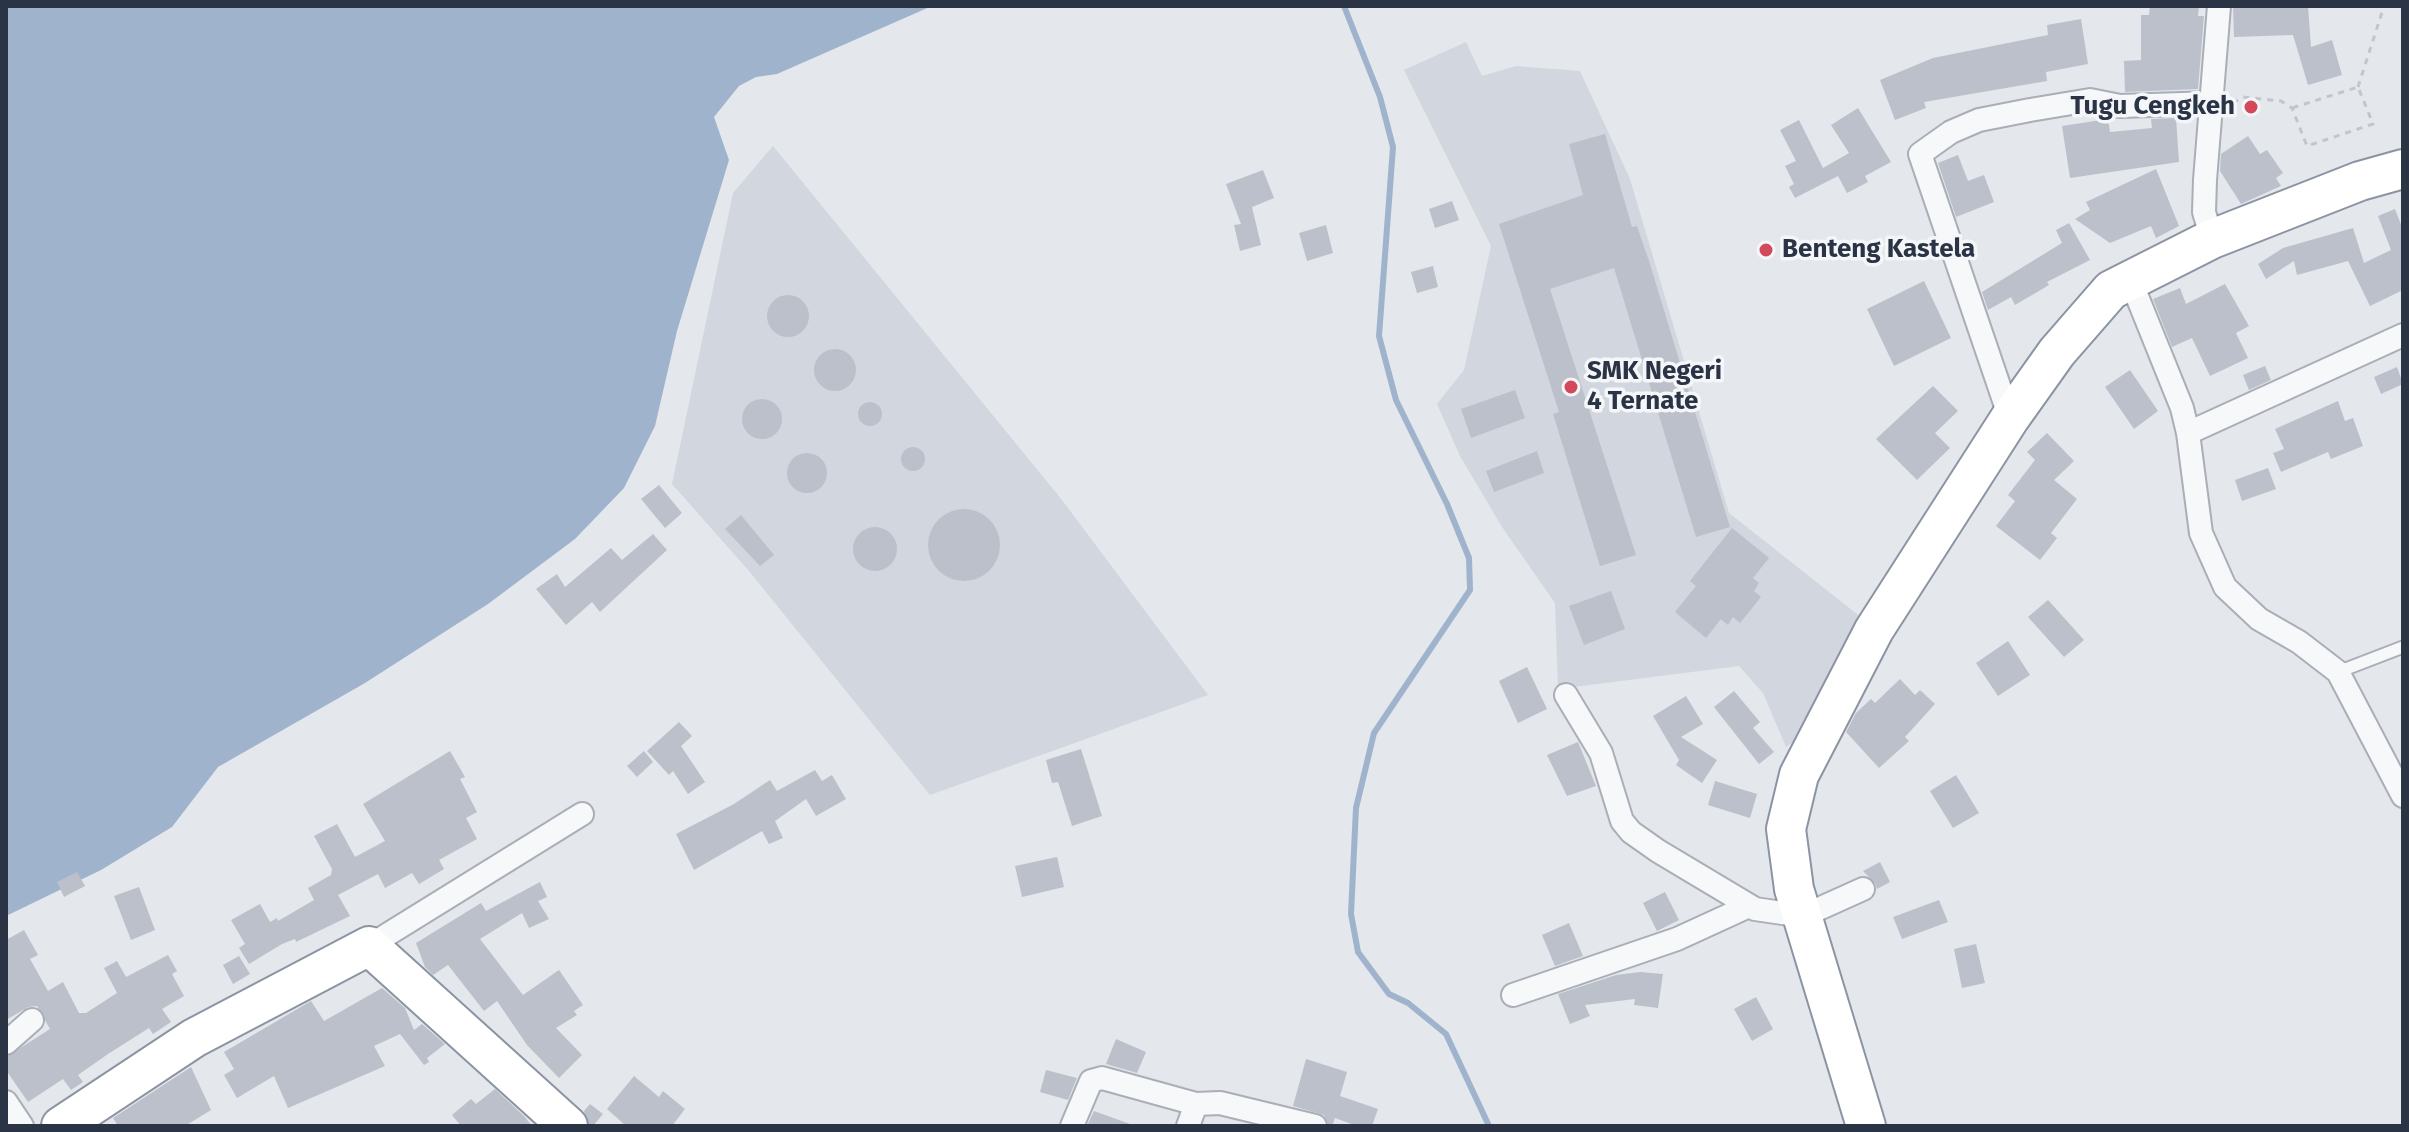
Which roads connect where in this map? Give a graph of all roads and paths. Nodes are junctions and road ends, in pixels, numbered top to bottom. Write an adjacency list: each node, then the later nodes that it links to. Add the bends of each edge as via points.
1 (2219, 6): 4 (street)
2 (2384, 6): 3 (path)
3 (2358, 87): 5 (path); 5 (path, via 2373,124 2307,146)
4 (2213, 103): 5 (path, via 2236,103 2243,97 2281,101); 7 (street, via 2204,212); 10 (street, via 2120,106 2090,100 2030,110 1979,120 1920,154)
5 (2292, 108)
6 (2403, 169): 7 (highway)
7 (2212, 239): 8 (highway)
8 (2130, 279): 10 (highway, via 2111,290 2078,325); 11 (street)
9 (2403, 335): 11 (street)
10 (2010, 418): 19 (highway, via 1874,630 1799,775 1786,829)
11 (2188, 433): 13 (street, via 2201,533 2225,587 2259,619)
12 (2403, 647): 13 (lane)
13 (2338, 672): 15 (street)
14 (1566, 695): 18 (street, via 1591,731 1615,806 1631,832)
15 (2403, 796)
16 (582, 814): 20 (street)
17 (1863, 889): 19 (street)
18 (1749, 906): 19 (street); 21 (street, via 1677,939)
19 (1803, 916): 32 (highway)
20 (369, 946): 26 (highway, via 194,1038); 28 (highway)
21 (1513, 995)
22 (32, 1020): 23 (street)
23 (6, 1043)
24 (6, 1102): 27 (street)
25 (1196, 1104): 29 (street, via 1102,1078 1091,1081); 30 (street); 31 (street, via 1220,1103)
26 (82, 1120)
27 (22, 1126)
28 (568, 1126)
29 (1072, 1126)
30 (1188, 1126)
31 (1315, 1126)
32 (1866, 1126)

